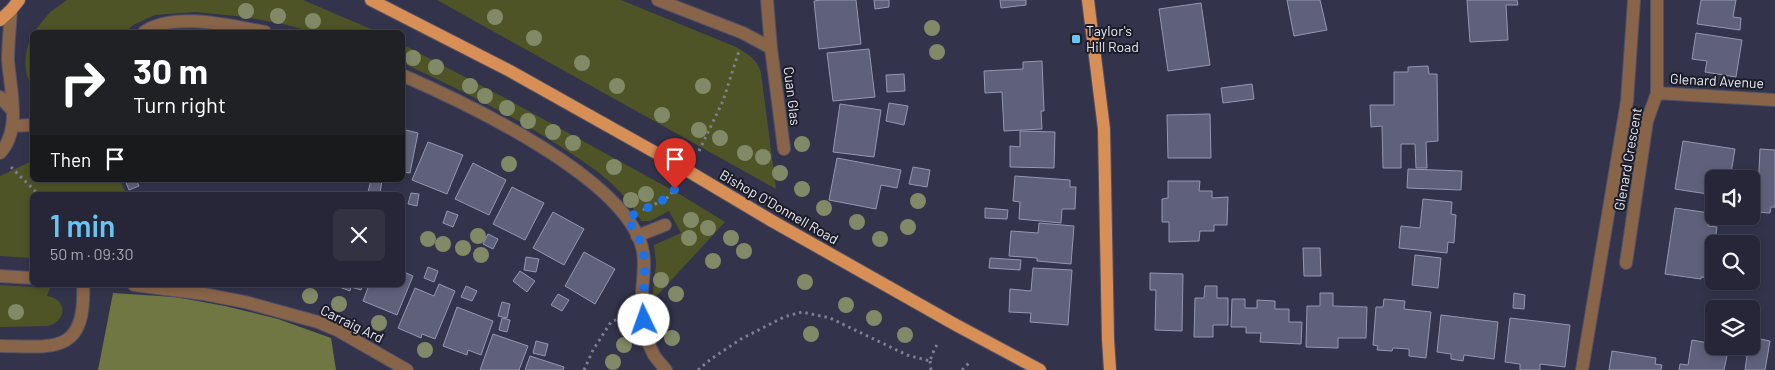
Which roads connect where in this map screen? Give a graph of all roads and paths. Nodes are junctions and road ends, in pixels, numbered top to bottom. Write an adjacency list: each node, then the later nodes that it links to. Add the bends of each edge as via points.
1 (19, 0): 8 (main road)
2 (370, 0): 45 (main road, Bishop O'Donnell Road, via 510,71)
3 (658, 0): 12 (street)
4 (767, 0): 13 (street, Cuan Glas)
5 (1088, 0): 46 (main road, via 1104,129)
6 (1634, 0): 47 (street, via 1627,101)
7 (1658, 0): 15 (street, Glenard Crescent)
8 (11, 10): 9 (main road); 18 (street, via 8,58)
9 (0, 20)
10 (147, 30): 11 (street, via 157,24 191,22)
11 (253, 30)
12 (743, 33): 13 (street); 22 (path, via 723,101)
13 (771, 48): 21 (street, Cuan Glas)
14 (405, 77): 26 (street, via 482,113 558,158 601,189)
15 (1656, 93): 17 (street, Glenard Avenue); 29 (street, Glenard Crescent, via 1647,122)
16 (0, 96): 18 (street)
17 (1775, 100)
18 (12, 110): 20 (street)
19 (30, 125): 20 (street)
20 (12, 126): 23 (street)
21 (784, 149)
22 (699, 151)
23 (1, 153): 25 (path)
24 (675, 189): 26 (path, via 667,198)
25 (36, 192)
26 (627, 218): 28 (street)
27 (665, 225): 28 (street)
28 (637, 236): 34 (street, via 644,263)
29 (1626, 263)
30 (0, 276): 31 (street)
31 (30, 278)
32 (83, 287): 36 (street, via 81,319 76,332 65,342 41,346)
33 (150, 287): 39 (street, Carraig Ard, via 204,294 318,322)
34 (642, 307): 40 (path, via 611,322); 41 (street, via 649,342)
35 (938, 344): 37 (path)
36 (0, 346)
37 (930, 361): 42 (path, via 907,355 830,318 802,312 784,317 741,339); 43 (path)
38 (969, 363): 44 (path)
39 (408, 370)
40 (584, 370)
41 (666, 370)
42 (698, 370)
43 (931, 370)
44 (962, 370)
45 (1040, 370)
46 (1110, 370)
47 (1582, 370)

